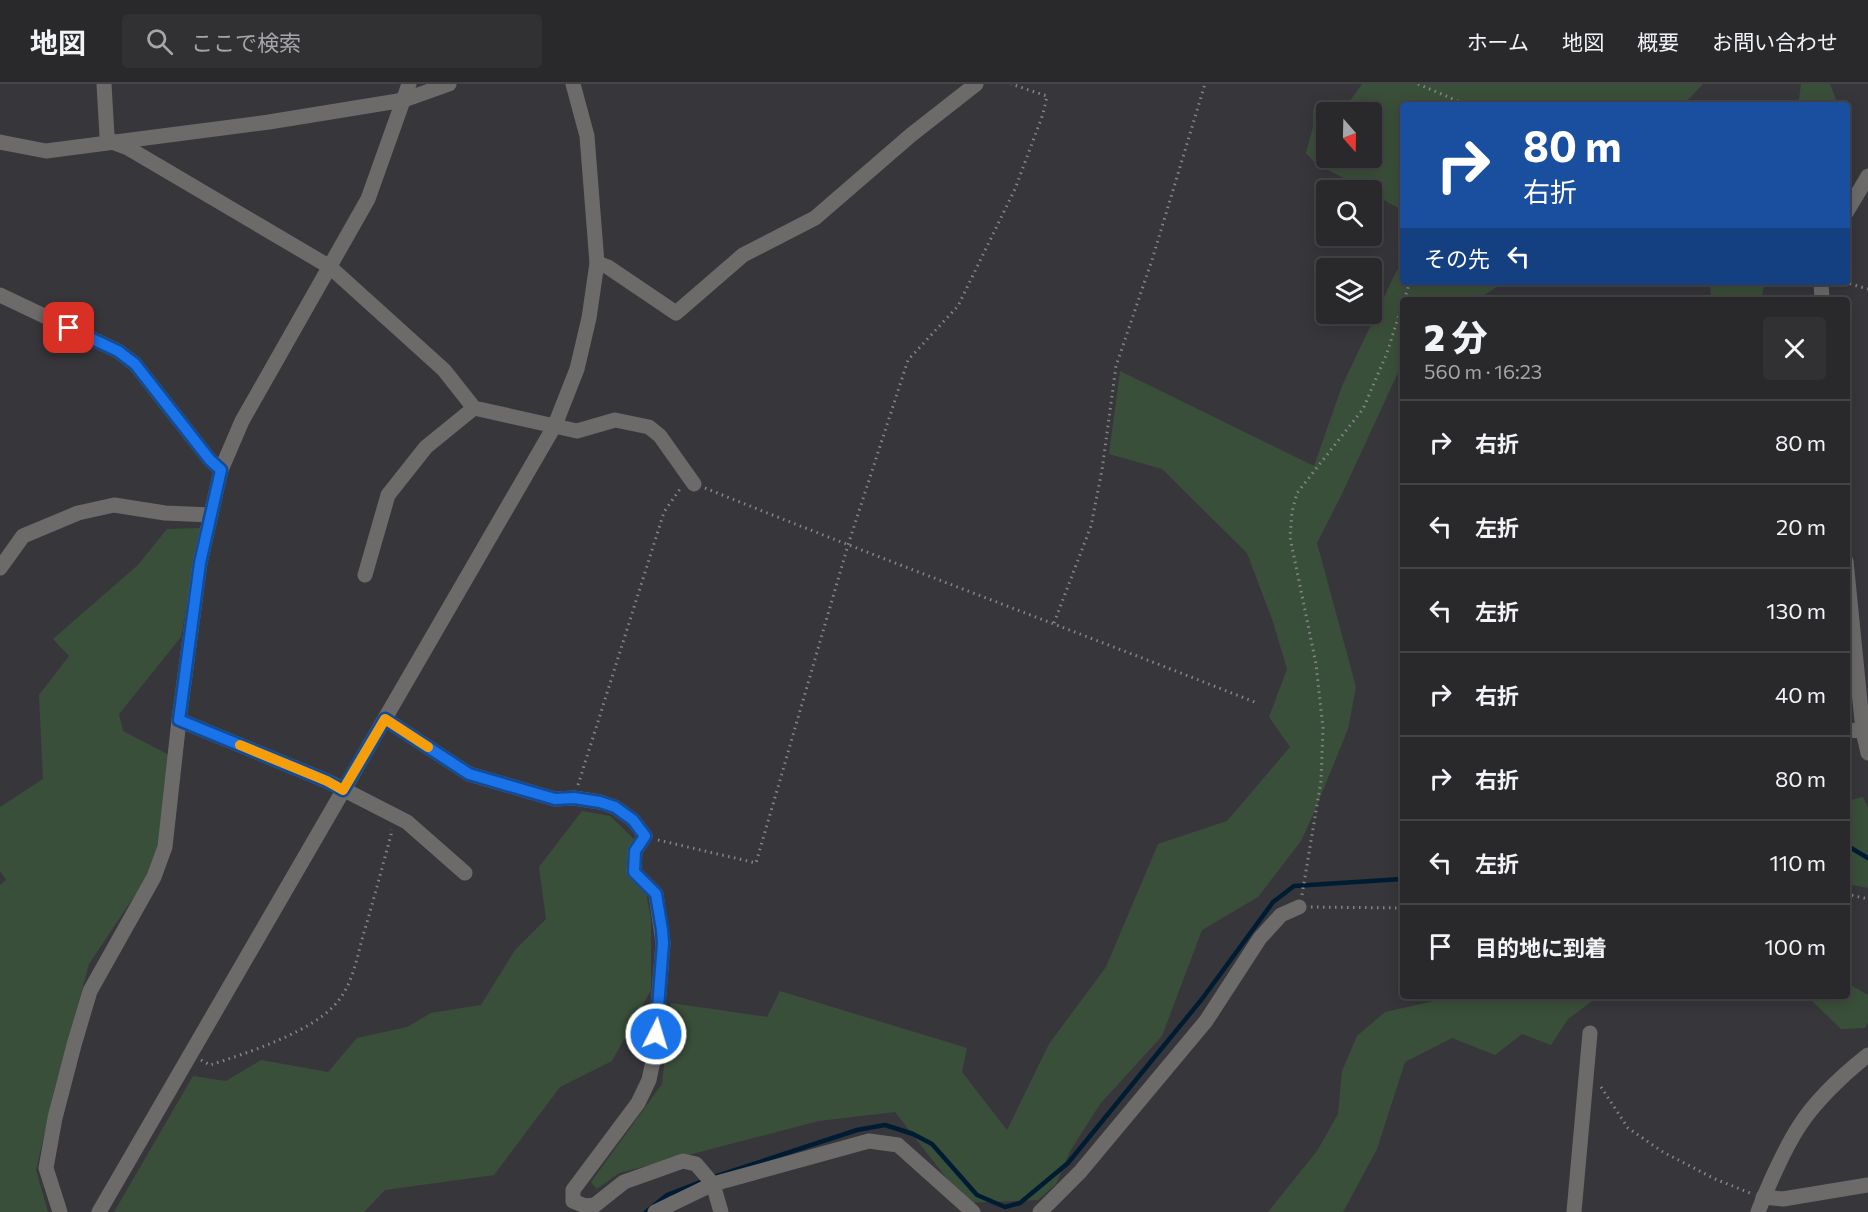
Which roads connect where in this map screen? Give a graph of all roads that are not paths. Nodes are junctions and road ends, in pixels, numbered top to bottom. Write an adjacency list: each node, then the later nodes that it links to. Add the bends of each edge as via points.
1 (104, 84): 8 (street, via 108,136)
2 (409, 84): 6 (street)
3 (449, 84): 6 (street)
4 (573, 84): 11 (street, via 587,136)
5 (976, 84): 11 (street, via 815,218 742,255 676,313)
6 (404, 100): 8 (street); 12 (street, via 368,199)
7 (0, 142): 8 (street, via 46,151)
8 (112, 142): 12 (street)
9 (1868, 176): 10 (street)
10 (1850, 206)
11 (597, 263): 15 (street, via 577,369)
12 (330, 267): 14 (street, via 444,370); 16 (street, via 242,421)
13 (0, 295): 16 (street, via 118,351 135,364)
14 (474, 408): 15 (street); 20 (street, via 426,447 388,495)
15 (555, 425): 17 (street, via 577,431 615,420 649,427 660,436); 22 (street)
16 (221, 470): 18 (street)
17 (691, 480)
18 (211, 515): 19 (street, via 114,505 78,513 23,536); 23 (street, via 200,563)
19 (0, 568)
20 (365, 575)
21 (1850, 601): 25 (street)
22 (385, 719): 27 (street); 32 (street, via 469,774 555,799 574,798 615,807 633,820 645,836 635,851 634,872 656,894 663,943 654,1056 649,1080 638,1103 573,1190 573,1201 595,1205 624,1182 683,1161 696,1164)
23 (179, 720): 27 (street); 35 (street, via 165,847 154,877 90,991 55,1118 46,1168)
24 (1850, 730): 25 (street)
25 (1863, 731): 26 (street)
26 (1868, 753)
27 (343, 790): 28 (street, via 407,822); 36 (street)
28 (465, 873)
29 (1299, 907): 40 (street, via 1281,915 1260,938 1206,1021 1080,1172)
30 (1590, 1033): 41 (street)
31 (1868, 1055): 34 (street, via 1841,1077 1798,1128)
32 (713, 1184): 37 (street); 38 (street); 39 (street, via 869,1141 898,1145)
33 (1868, 1185): 34 (street)
34 (1761, 1205)
35 (60, 1212)
36 (99, 1212)
37 (655, 1212)
38 (721, 1212)
39 (973, 1212)
40 (1040, 1212)
41 (1574, 1212)

